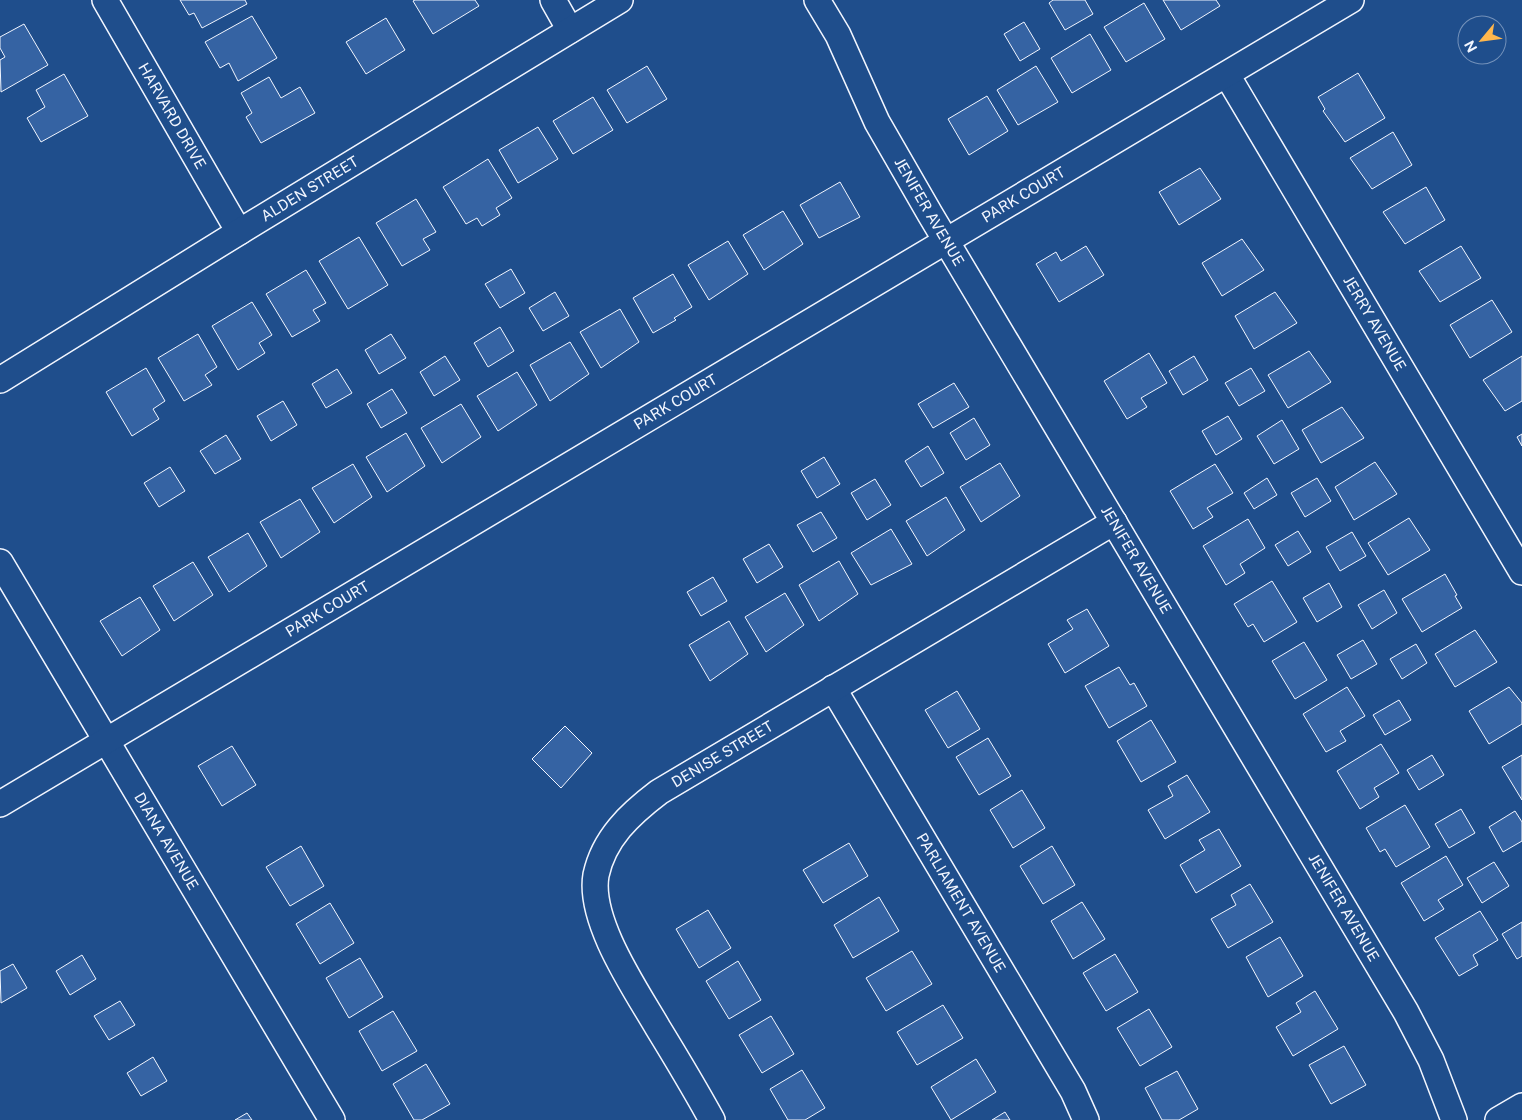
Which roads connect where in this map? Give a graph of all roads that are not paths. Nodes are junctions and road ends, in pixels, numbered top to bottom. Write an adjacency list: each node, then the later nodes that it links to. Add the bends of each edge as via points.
1 (105, 0): 8 (street, HARVARD DRIVE)
2 (553, 0): 6 (street)
3 (620, 0): 6 (street, ALDEN STREET)
4 (817, 0): 9 (street, JENIFER AVENUE, via 838,35 876,122)
5 (1351, 0): 7 (street, PARK COURT)
6 (570, 30): 8 (street, ALDEN STREET)
7 (1227, 75): 9 (street, PARK COURT); 13 (street, JERRY AVENUE)
8 (238, 232): 10 (street, ALDEN STREET)
9 (946, 242): 11 (street, JENIFER AVENUE); 15 (street, PARK COURT)
10 (0, 380)
11 (1114, 522): 14 (street, DENISE STREET); 21 (street, JENIFER AVENUE, via 1406,1012 1431,1060)
12 (0, 562): 15 (street, DIANA AVENUE)
13 (1522, 572)
14 (833, 688): 19 (street, DENISE STREET, via 659,792 634,811 604,851 596,876 598,909 609,941); 20 (street, PARLIAMENT AVENUE, via 1073,1091)
15 (107, 741): 16 (street, PARK COURT); 18 (street, DIANA AVENUE)
16 (0, 804)
17 (1522, 1106): 22 (street)
18 (332, 1120)
19 (712, 1120)
20 (1086, 1120)
21 (1454, 1120)
22 (1498, 1120)

